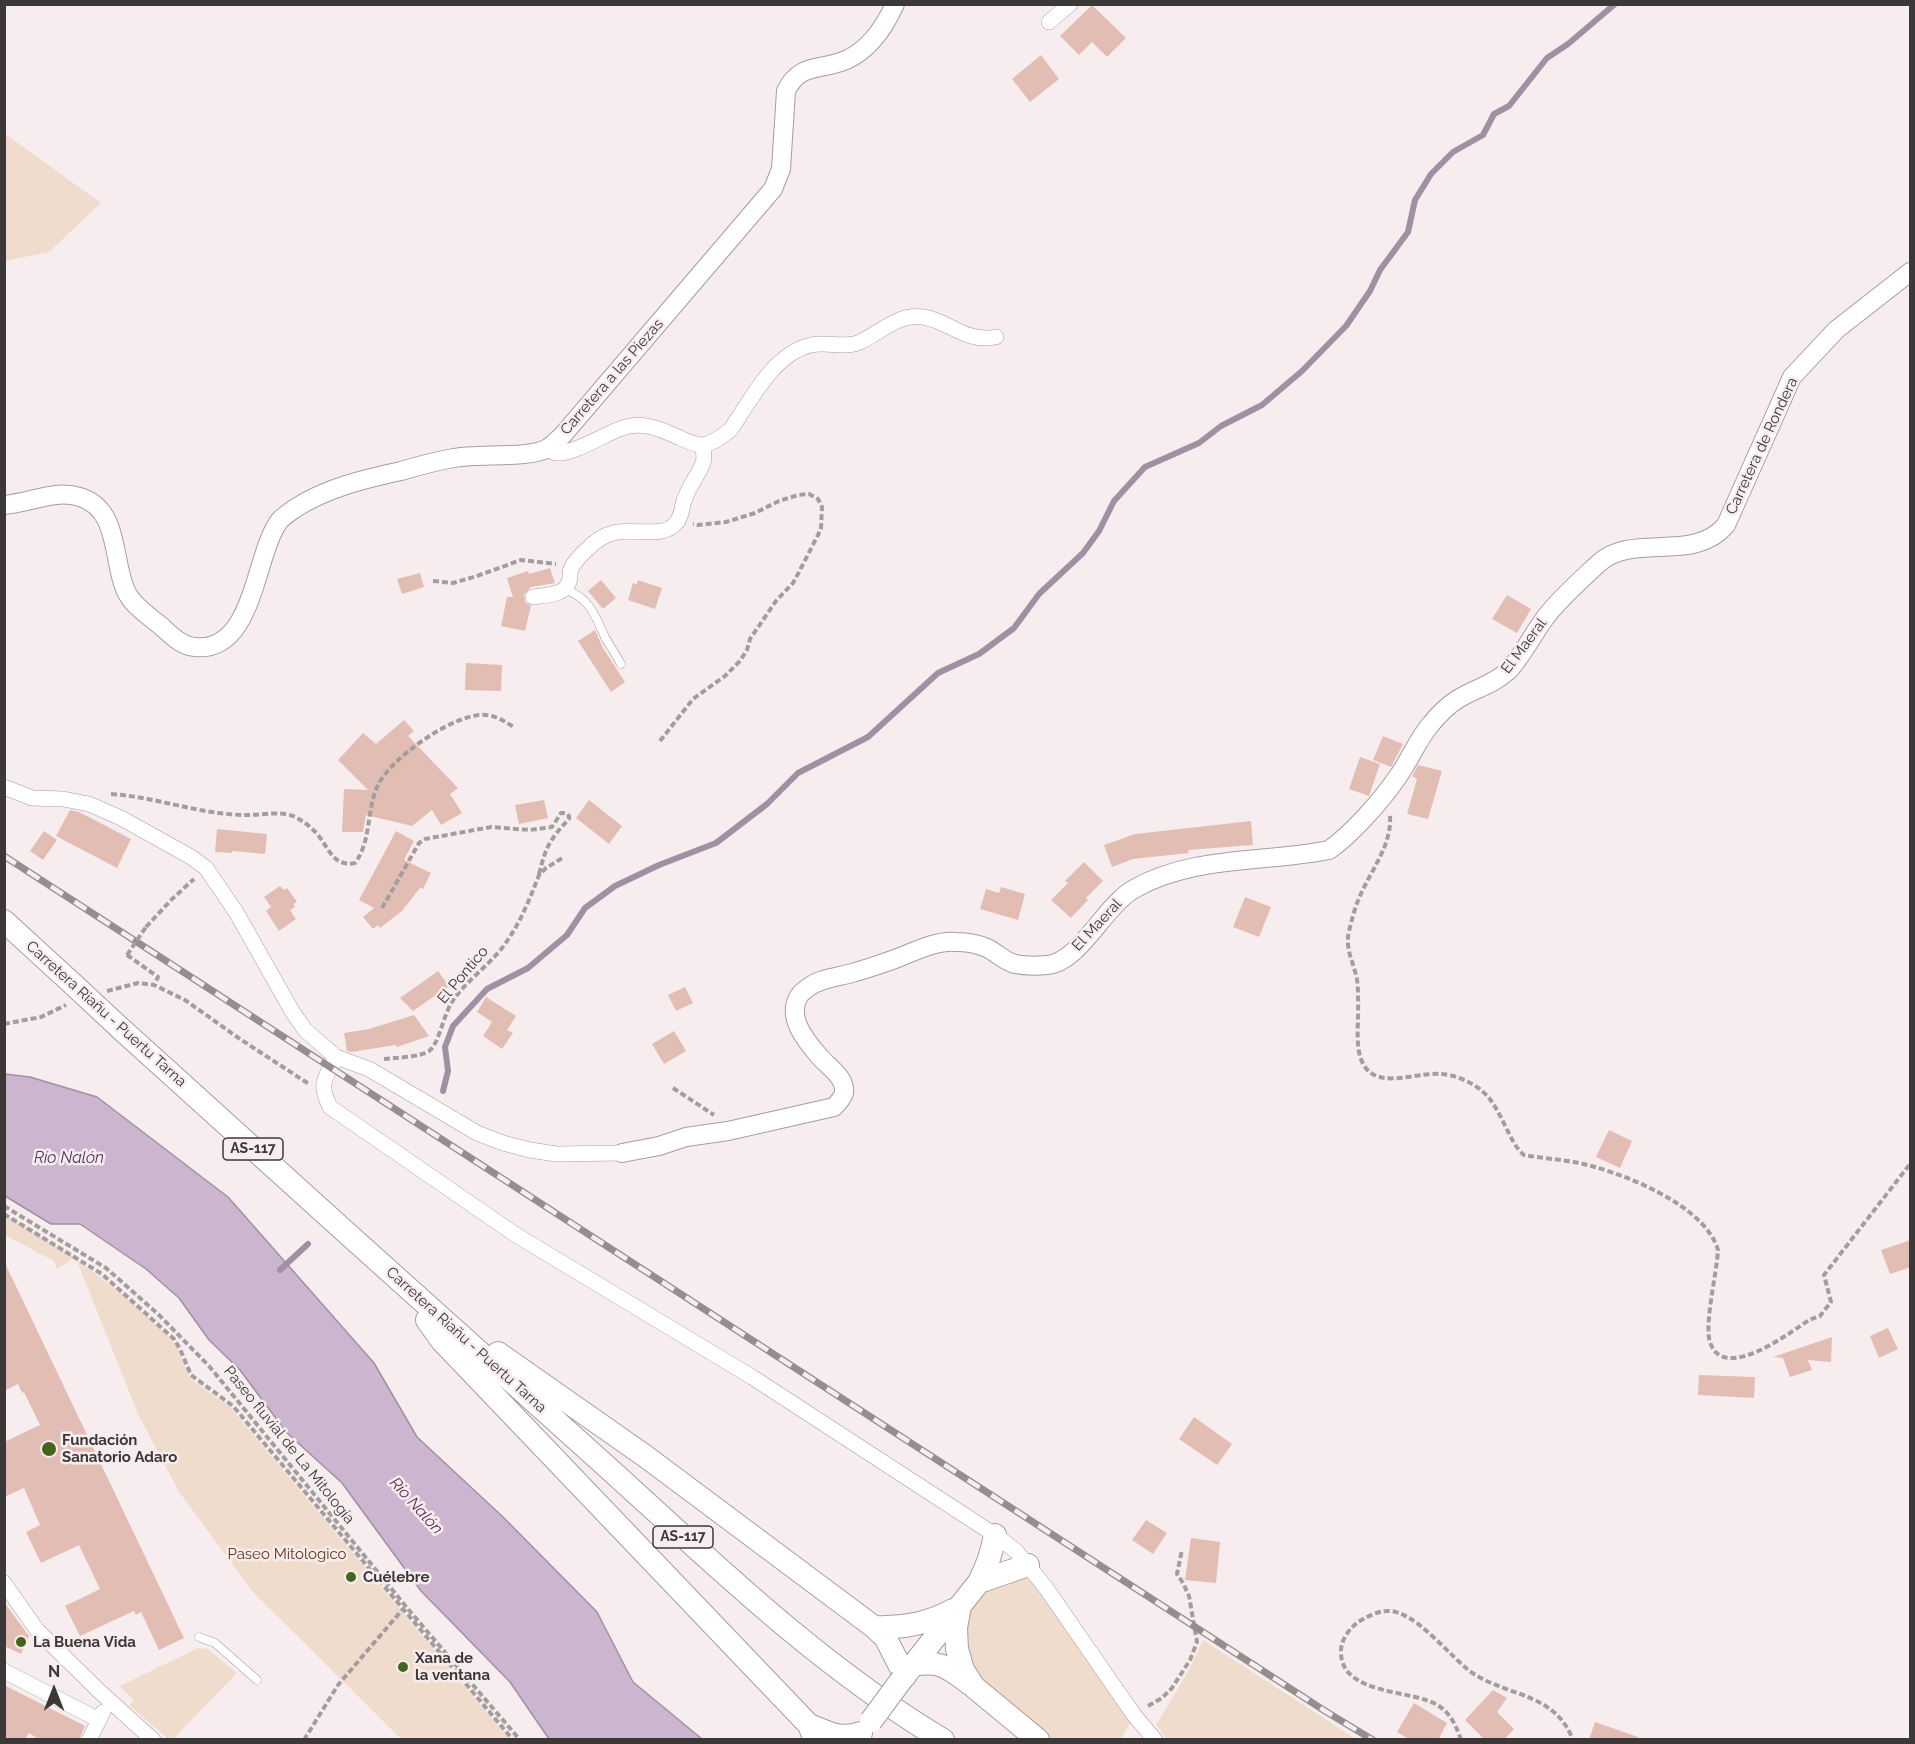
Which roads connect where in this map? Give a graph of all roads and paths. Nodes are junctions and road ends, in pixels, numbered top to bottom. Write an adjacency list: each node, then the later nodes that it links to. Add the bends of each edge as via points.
1 (896, 4): 7 (street, Carretera a las Piezas, via 885,25 854,56 799,73 791,81 786,91 781,169 773,189)
2 (1070, 4): 3 (street)
3 (1049, 22)
4 (1911, 272): 10 (street, Carretera de Rondera, via 1836,330 1792,377 1726,525 1717,535 1664,548)
5 (996, 337): 6 (street, via 976,337 922,317 909,317 851,345 824,343 803,347 773,368 731,429)
6 (703, 445): 7 (street, via 657,428 639,426 620,429 576,449 556,453); 9 (street, via 703,463 689,486)
7 (547, 449): 8 (street, via 533,454 455,458 357,481 295,508 273,534 249,605 235,628 221,641 207,646 194,647 178,641 128,595 109,526 92,503 70,495 56,495)
8 (4, 505)
9 (681, 515): 11 (street, via 660,532 617,531 604,536); 17 (path, via 698,525 726,522 808,494 818,499 822,507 821,529 799,572 750,639 740,661 693,699)
10 (1622, 550): 20 (street, El Maeral, via 1601,561 1547,616 1500,677 1444,709 1420,737)
11 (571, 568): 12 (path, via 520,560 453,583); 13 (street)
12 (433, 581)
13 (565, 589): 14 (street); 15 (lane, via 585,600 592,609)
14 (533, 597)
15 (621, 664)
16 (515, 728): 19 (path, via 499,719 476,716 439,729 408,753 379,783 362,853 355,863 349,864 333,858 305,822 286,814 210,813)
17 (660, 741)
18 (4, 787): 22 (street, via 32,798 89,804 121,818)
19 (109, 794)
20 (1383, 796): 34 (street, El Maeral, via 1329,850 1212,865 1147,881 1117,901 1079,946 1050,965 1014,963 979,945 953,941 809,986 799,996 796,1023 819,1057 837,1074 844,1091 841,1100 822,1111); 36 (path, via 1391,826 1359,897 1348,942 1358,987 1359,1053 1370,1073 1386,1078 1443,1074 1468,1082 1492,1102 1518,1151 1524,1155 1573,1161 1616,1173 1664,1194 1685,1209 1715,1240 1718,1250 1709,1334 1714,1351 1733,1358 1753,1354 1820,1317 1831,1302 1824,1275)
21 (564, 857): 23 (path)
22 (206, 868): 26 (path, bridge, via 146,927 127,955 159,977); 30 (street, via 305,1030)
23 (539, 875): 24 (path, via 546,848 569,819 566,813 561,813 552,827 491,827 425,839); 31 (path, El Pontico, via 515,931 452,1002 432,1049)
24 (382, 908)
25 (4, 921): 28 (main road, Carretera Riañu - Puertu Tarna / AS-117)
26 (154, 984): 27 (path, via 138,983); 33 (path, via 185,999)
27 (106, 991)
28 (73, 995): 29 (path, via 40,1017); 39 (main road, Carretera Riañu - Puertu Tarna / AS-117, bridge, via 120,1028)
29 (4, 1024)
30 (336, 1057): 31 (street); 33 (street, via 323,1082)
31 (354, 1063): 35 (street, via 477,1133 503,1143 556,1154)
32 (673, 1088): 34 (path)
33 (323, 1092): 41 (street, via 330,1107 516,1235 752,1377)
34 (734, 1130): 35 (street, El Maeral)
35 (622, 1153)
36 (1911, 1164)
37 (4, 1206): 47 (path, Paseo fluvial de La Mitología, via 106,1268 158,1314 209,1366)
38 (4, 1214): 47 (path, via 102,1274 163,1328 180,1349 191,1375 233,1406)
39 (387, 1270): 40 (main road, Carretera Riañu - Puertu Tarna / AS-117); 59 (main road, via 450,1349)
40 (438, 1316): 48 (main road, via 494,1350 645,1456); 66 (main road, Carretera Riañu - Puertu Tarna / AS-117, via 781,1623)
41 (995, 1535): 43 (street); 44 (main road)
42 (1182, 1550): 57 (path, via 1177,1574 1189,1596 1195,1651 1172,1688)
43 (1028, 1565): 44 (main road); 57 (street)
44 (979, 1582): 46 (main road)
45 (4, 1583): 54 (street, via 37,1630)
46 (960, 1606): 48 (main road, via 914,1626); 51 (main road); 53 (main road, via 957,1649 963,1670)
47 (404, 1607): 63 (path, via 338,1685); 64 (path); 65 (path, Paseo fluvial de La Mitología)
48 (874, 1627): 51 (main road, via 885,1637)
49 (199, 1637): 52 (lane, via 215,1643)
50 (4, 1671): 56 (street)
51 (906, 1673): 53 (main road, via 930,1662 941,1664); 60 (main road, bridge)
52 (257, 1680)
53 (974, 1687): 67 (main road)
54 (98, 1690): 55 (street); 56 (street)
55 (111, 1702): 58 (street); 62 (street)
56 (72, 1706): 58 (street)
57 (1134, 1714): 68 (street)
58 (99, 1720): 61 (street)
59 (812, 1732): 60 (main road, via 848,1737)
60 (863, 1733)
61 (89, 1740)
62 (153, 1740)
63 (304, 1740)
64 (513, 1740)
65 (520, 1740)
66 (943, 1740)
67 (1038, 1740)
68 (1155, 1740)
69 (1461, 1740): 70 (path, via 1439,1706 1375,1688 1351,1675 1341,1653 1353,1625 1389,1610 1402,1615 1428,1632 1475,1675 1528,1696 1556,1713)
70 (1573, 1740)

